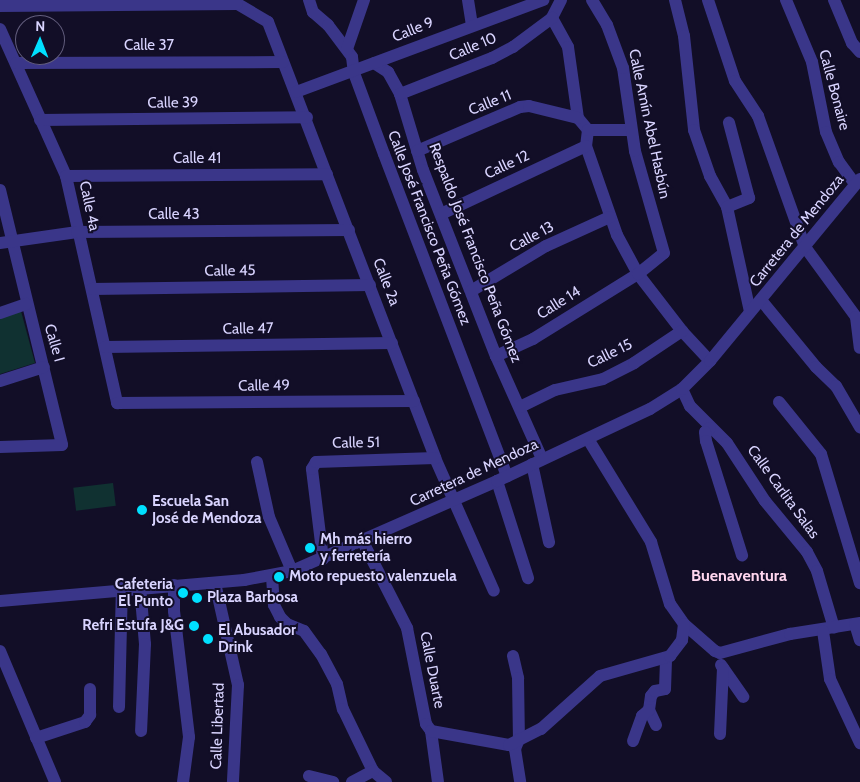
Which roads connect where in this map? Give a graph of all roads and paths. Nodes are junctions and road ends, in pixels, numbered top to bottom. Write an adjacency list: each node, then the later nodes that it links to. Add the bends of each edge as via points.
1 (309, 0): 16 (street, Calle José Francisco Peña Gómez, via 313,12)
2 (364, 0): 16 (street)
3 (468, 0): 14 (street)
4 (543, 0): 14 (street, Calle 9)
5 (561, 0): 13 (street)
6 (592, 0): 31 (street, Calle Amín Abel Hasbún, via 607,25 623,68)
7 (675, 0): 38 (street, via 684,36 694,130 710,176)
8 (708, 0): 44 (street, via 735,81 758,116)
9 (786, 0): 36 (street, Calle Bonaire, via 812,62 826,132 839,162)
10 (834, 0): 17 (street, via 852,43)
11 (234, 2): 12 (street); 19 (street, Calle 2a, via 268,22)
12 (0, 6)
13 (552, 18): 25 (street, Calle 10, via 492,58); 27 (street, via 571,59)
14 (472, 24): 21 (street, Calle 9)
15 (0, 29): 18 (street, Calle 4a)
16 (347, 49): 23 (street, Calle José Francisco Peña Gómez)
17 (860, 52)
18 (15, 61)
19 (283, 62): 20 (street, Calle 37); 24 (street, Calle 2a)
20 (65, 63)
21 (374, 63): 23 (street, Calle 9); 25 (street, Respaldo José Francisco Peña Gómez, via 388,72)
22 (17, 65): 28 (street, Calle 4a)
23 (354, 73): 24 (street, Calle 9); 73 (street, Calle José Francisco Peña Gómez)
24 (296, 92): 26 (street, Calle 2a)
25 (400, 94): 33 (street, Respaldo José Francisco Peña Gómez)
26 (307, 117): 28 (street, Calle 39); 34 (street, Calle 2a)
27 (578, 118): 30 (street); 33 (street, Calle 11, via 520,107)
28 (40, 120): 35 (street, Calle 4a)
29 (729, 124): 38 (street, via 749,198)
30 (588, 130): 31 (street); 32 (street)
31 (632, 130): 45 (street, Calle Amín Abel Hasbún, via 643,168 647,201 664,253)
32 (586, 146): 39 (street, Calle 12); 40 (street)
33 (417, 151): 39 (street, Respaldo José Francisco Peña Gómez)
34 (327, 174): 35 (street, Calle 41); 41 (street, Calle 2a)
35 (66, 176): 42 (street, Calle 4a)
36 (858, 182): 44 (street, Carretera de Mendoza)
37 (0, 190): 43 (street, Calle I)
38 (727, 207): 51 (street)
39 (440, 214): 48 (street, Respaldo José Francisco Peña Gómez)
40 (610, 217): 45 (street); 48 (street, Calle 13, via 546,246)
41 (349, 230): 42 (street, Calle 43); 46 (street, Calle 2a)
42 (77, 232): 43 (street, Calle 43); 47 (street, Calle 4a)
43 (6, 241): 50 (street, Calle I)
44 (806, 247): 49 (street, Carretera de Mendoza); 56 (street, via 856,317)
45 (638, 274): 53 (street); 57 (street, Calle 14, via 533,339)
46 (370, 285): 47 (street, Calle 45); 54 (street, Calle 2a)
47 (92, 289): 55 (street, Calle 4a)
48 (471, 291): 57 (street, Respaldo José Francisco Peña Gómez)
49 (761, 300): 51 (street, Carretera de Mendoza); 67 (street, via 816,367 836,386)
50 (26, 304): 52 (street); 59 (street, Calle I)
51 (750, 312): 58 (street, Carretera de Mendoza)
52 (0, 313)
53 (682, 331): 58 (street); 65 (street, Calle 15, via 634,363 603,378 555,390)
54 (392, 343): 55 (street, Calle 47); 63 (street, Calle 2a)
55 (105, 347): 62 (street, Calle 4a)
56 (860, 348)
57 (496, 356): 65 (street, Respaldo José Francisco Peña Gómez)
58 (710, 361): 61 (street, Carretera de Mendoza)
59 (44, 368): 60 (street); 69 (street, Calle I, via 62,444)
60 (0, 381)
61 (682, 389): 66 (street, Calle Carlita Salas, via 690,406); 68 (street, Carretera de Mendoza)
62 (116, 400): 63 (street, Calle 49, via 120,404)
63 (414, 401): 70 (street, Calle 2a)
64 (779, 402): 82 (street, via 821,454)
65 (520, 407): 72 (street, Respaldo José Francisco Peña Gómez)
66 (710, 428): 77 (street, via 705,432 706,441); 91 (street, Calle Carlita Salas, via 728,443 765,501 807,552 817,570)
67 (860, 428)
68 (588, 439): 72 (street, Carretera de Mendoza); 89 (street, via 651,542 670,604)
69 (0, 447)
70 (435, 458): 74 (street, Calle 2a); 78 (street, Calle 51, via 316,462 312,468)
71 (258, 462): 79 (street, via 270,517)
72 (537, 462): 73 (street, Carretera de Mendoza); 76 (street, Respaldo José Francisco Peña Gómez)
73 (502, 479): 74 (street, Carretera de Mendoza); 81 (street, Calle José Francisco Peña Gómez)
74 (453, 500): 75 (street, Carretera de Mendoza); 87 (street, Calle 2a)
75 (362, 542): 78 (street, Carretera de Mendoza); 104 (street, Calle Duarte, via 407,628 426,724)
76 (549, 542)
77 (742, 555)
78 (323, 558): 79 (street, Carretera de Mendoza)
79 (292, 571): 80 (street, Carretera de Mendoza)
80 (272, 577): 83 (street, Carretera de Mendoza); 110 (street, via 274,604 280,617 287,624 304,631 321,654)
81 (528, 578)
82 (860, 582)
83 (215, 583): 84 (street, Carretera de Mendoza); 114 (street, Calle Libertad, via 238,685)
84 (174, 585): 85 (street, Carretera de Mendoza); 113 (street, via 189,737)
85 (140, 587): 86 (street, Carretera de Mendoza); 103 (street, via 145,644)
86 (122, 588): 88 (street, Carretera de Mendoza); 100 (street)
87 (494, 591)
88 (0, 601)
89 (684, 624): 94 (street); 96 (street, via 682,640)
90 (858, 624): 91 (street); 92 (street)
91 (828, 630): 94 (street, via 790,634); 109 (street, Calle Carlita Salas, via 830,679)
92 (860, 640)
93 (0, 651): 106 (street)
94 (720, 651): 97 (street)
95 (513, 656): 107 (street, via 518,678)
96 (666, 659): 101 (street, via 665,689 655,691); 107 (street, via 622,667 600,676 541,729)
97 (723, 668): 99 (street); 105 (street)
98 (90, 689): 106 (street, via 90,716 85,722)
99 (743, 697)
100 (119, 707)
101 (649, 710): 102 (street); 108 (street, via 642,716)
102 (656, 725)
103 (141, 731)
104 (431, 731): 107 (street, via 509,746); 118 (street, Calle Duarte)
105 (720, 734)
106 (36, 738): 112 (street)
107 (519, 739): 119 (street, via 515,749)
108 (633, 741)
109 (860, 743)
110 (373, 771): 116 (street); 117 (street)
111 (309, 776): 115 (street)
112 (55, 782)
113 (182, 782)
114 (232, 782)
115 (333, 782)
116 (352, 782)
117 (386, 782)
118 (438, 782)
119 (520, 782)

